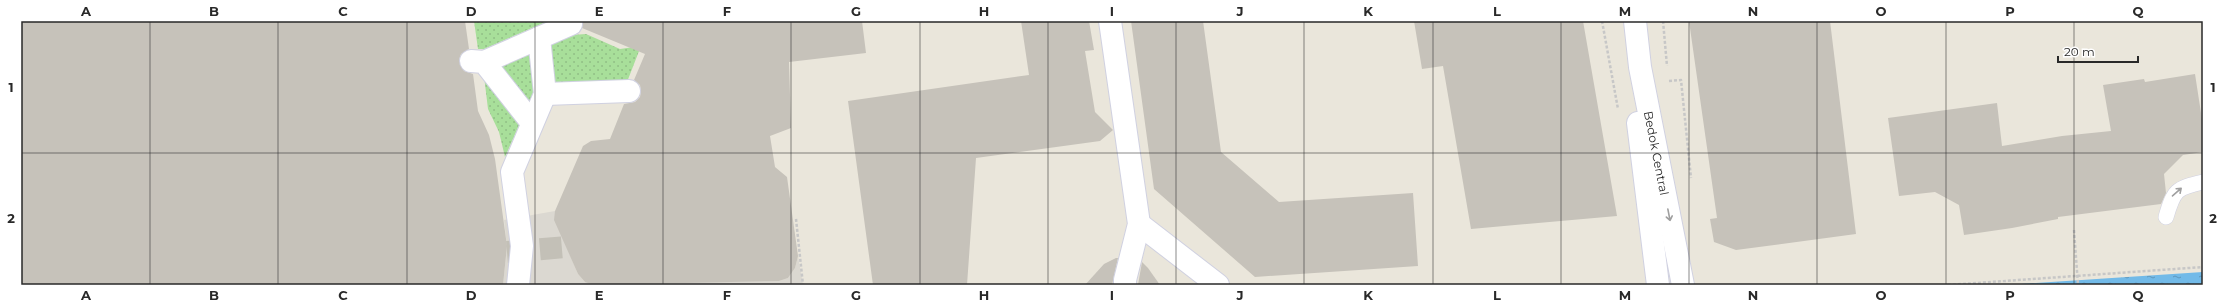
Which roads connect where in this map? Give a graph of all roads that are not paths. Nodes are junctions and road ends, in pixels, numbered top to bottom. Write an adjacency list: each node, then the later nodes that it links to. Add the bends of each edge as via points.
1 (1110, 21): 11 (street)
2 (1625, 21): 15 (street, Bedok Central)
3 (1635, 21): 16 (street, Bedok Central, one-way to 16, via 1640,67)
4 (571, 24): 5 (street)
5 (539, 38): 7 (street); 8 (street, via 477,61)
6 (629, 91): 7 (street)
7 (545, 94): 8 (street)
8 (532, 123): 12 (street, via 512,172 522,246)
9 (2203, 182): 10 (lane, one-way to 9, via 2172,195 2180,188)
10 (2166, 217)
11 (1139, 224): 13 (street); 14 (street)
12 (518, 285)
13 (1125, 285)
14 (1218, 285)
15 (1658, 285)
16 (1683, 285)

